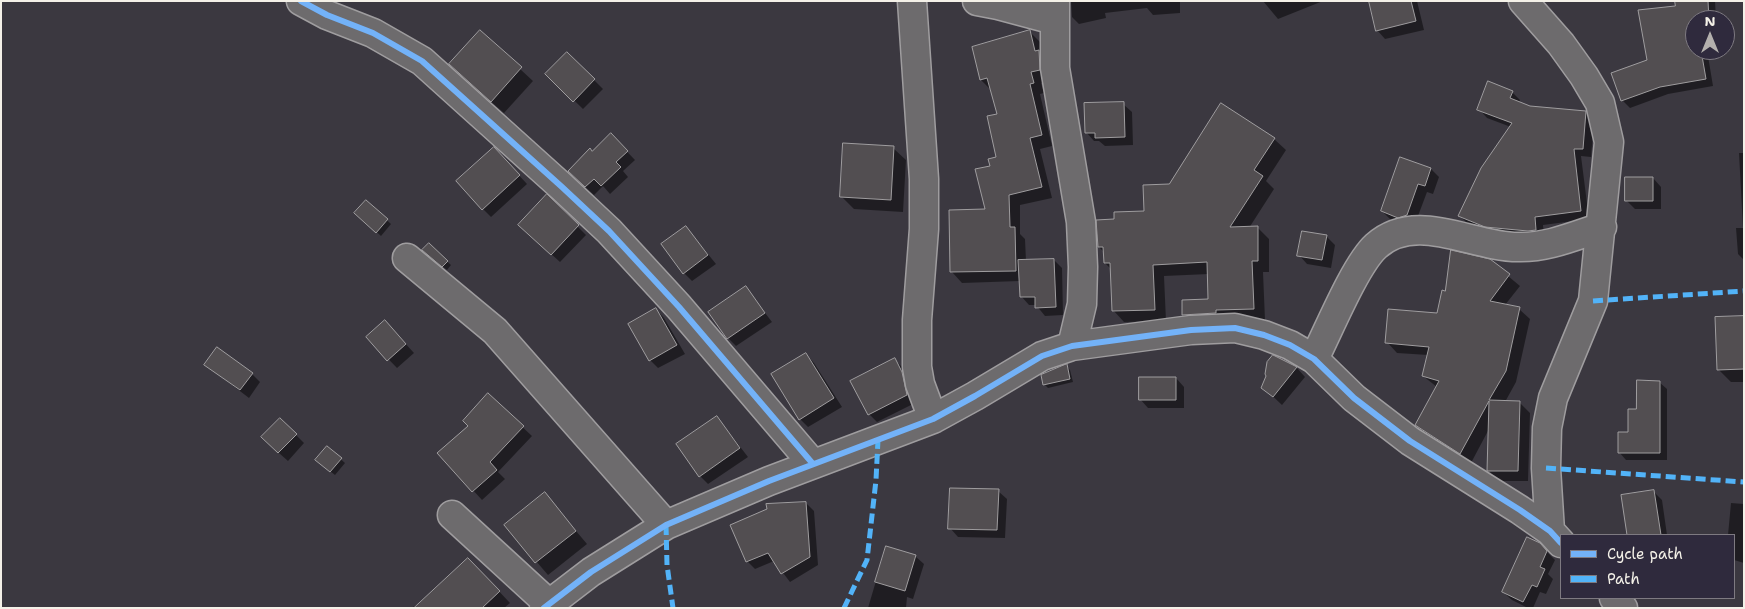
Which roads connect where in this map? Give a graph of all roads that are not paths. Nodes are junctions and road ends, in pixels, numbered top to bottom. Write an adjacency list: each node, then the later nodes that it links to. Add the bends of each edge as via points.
1 (300, 1): 11 (street, via 373,33 422,61 562,187 679,307)
2 (912, 1): 10 (street, via 924,179 917,367)
3 (977, 1): 5 (street)
4 (1523, 1): 6 (street, via 1561,44 1600,103 1609,142)
5 (1055, 11): 8 (street, via 1055,68 1060,109 1081,222 1082,304)
6 (1602, 226): 9 (street, via 1553,244 1518,248 1432,231 1398,232 1375,247 1358,272); 14 (street, via 1593,301 1553,398 1547,428 1546,468)
7 (407, 258): 13 (street, via 495,331)
8 (1072, 346): 9 (street, via 1191,330 1235,328 1290,345); 10 (street, via 1042,356)
9 (1314, 359): 14 (street, via 1354,398 1410,441 1520,510)
10 (933, 419): 11 (street)
11 (813, 464): 13 (street)
12 (452, 515): 15 (street)
13 (666, 525): 15 (street)
14 (1556, 537)
15 (546, 605)

